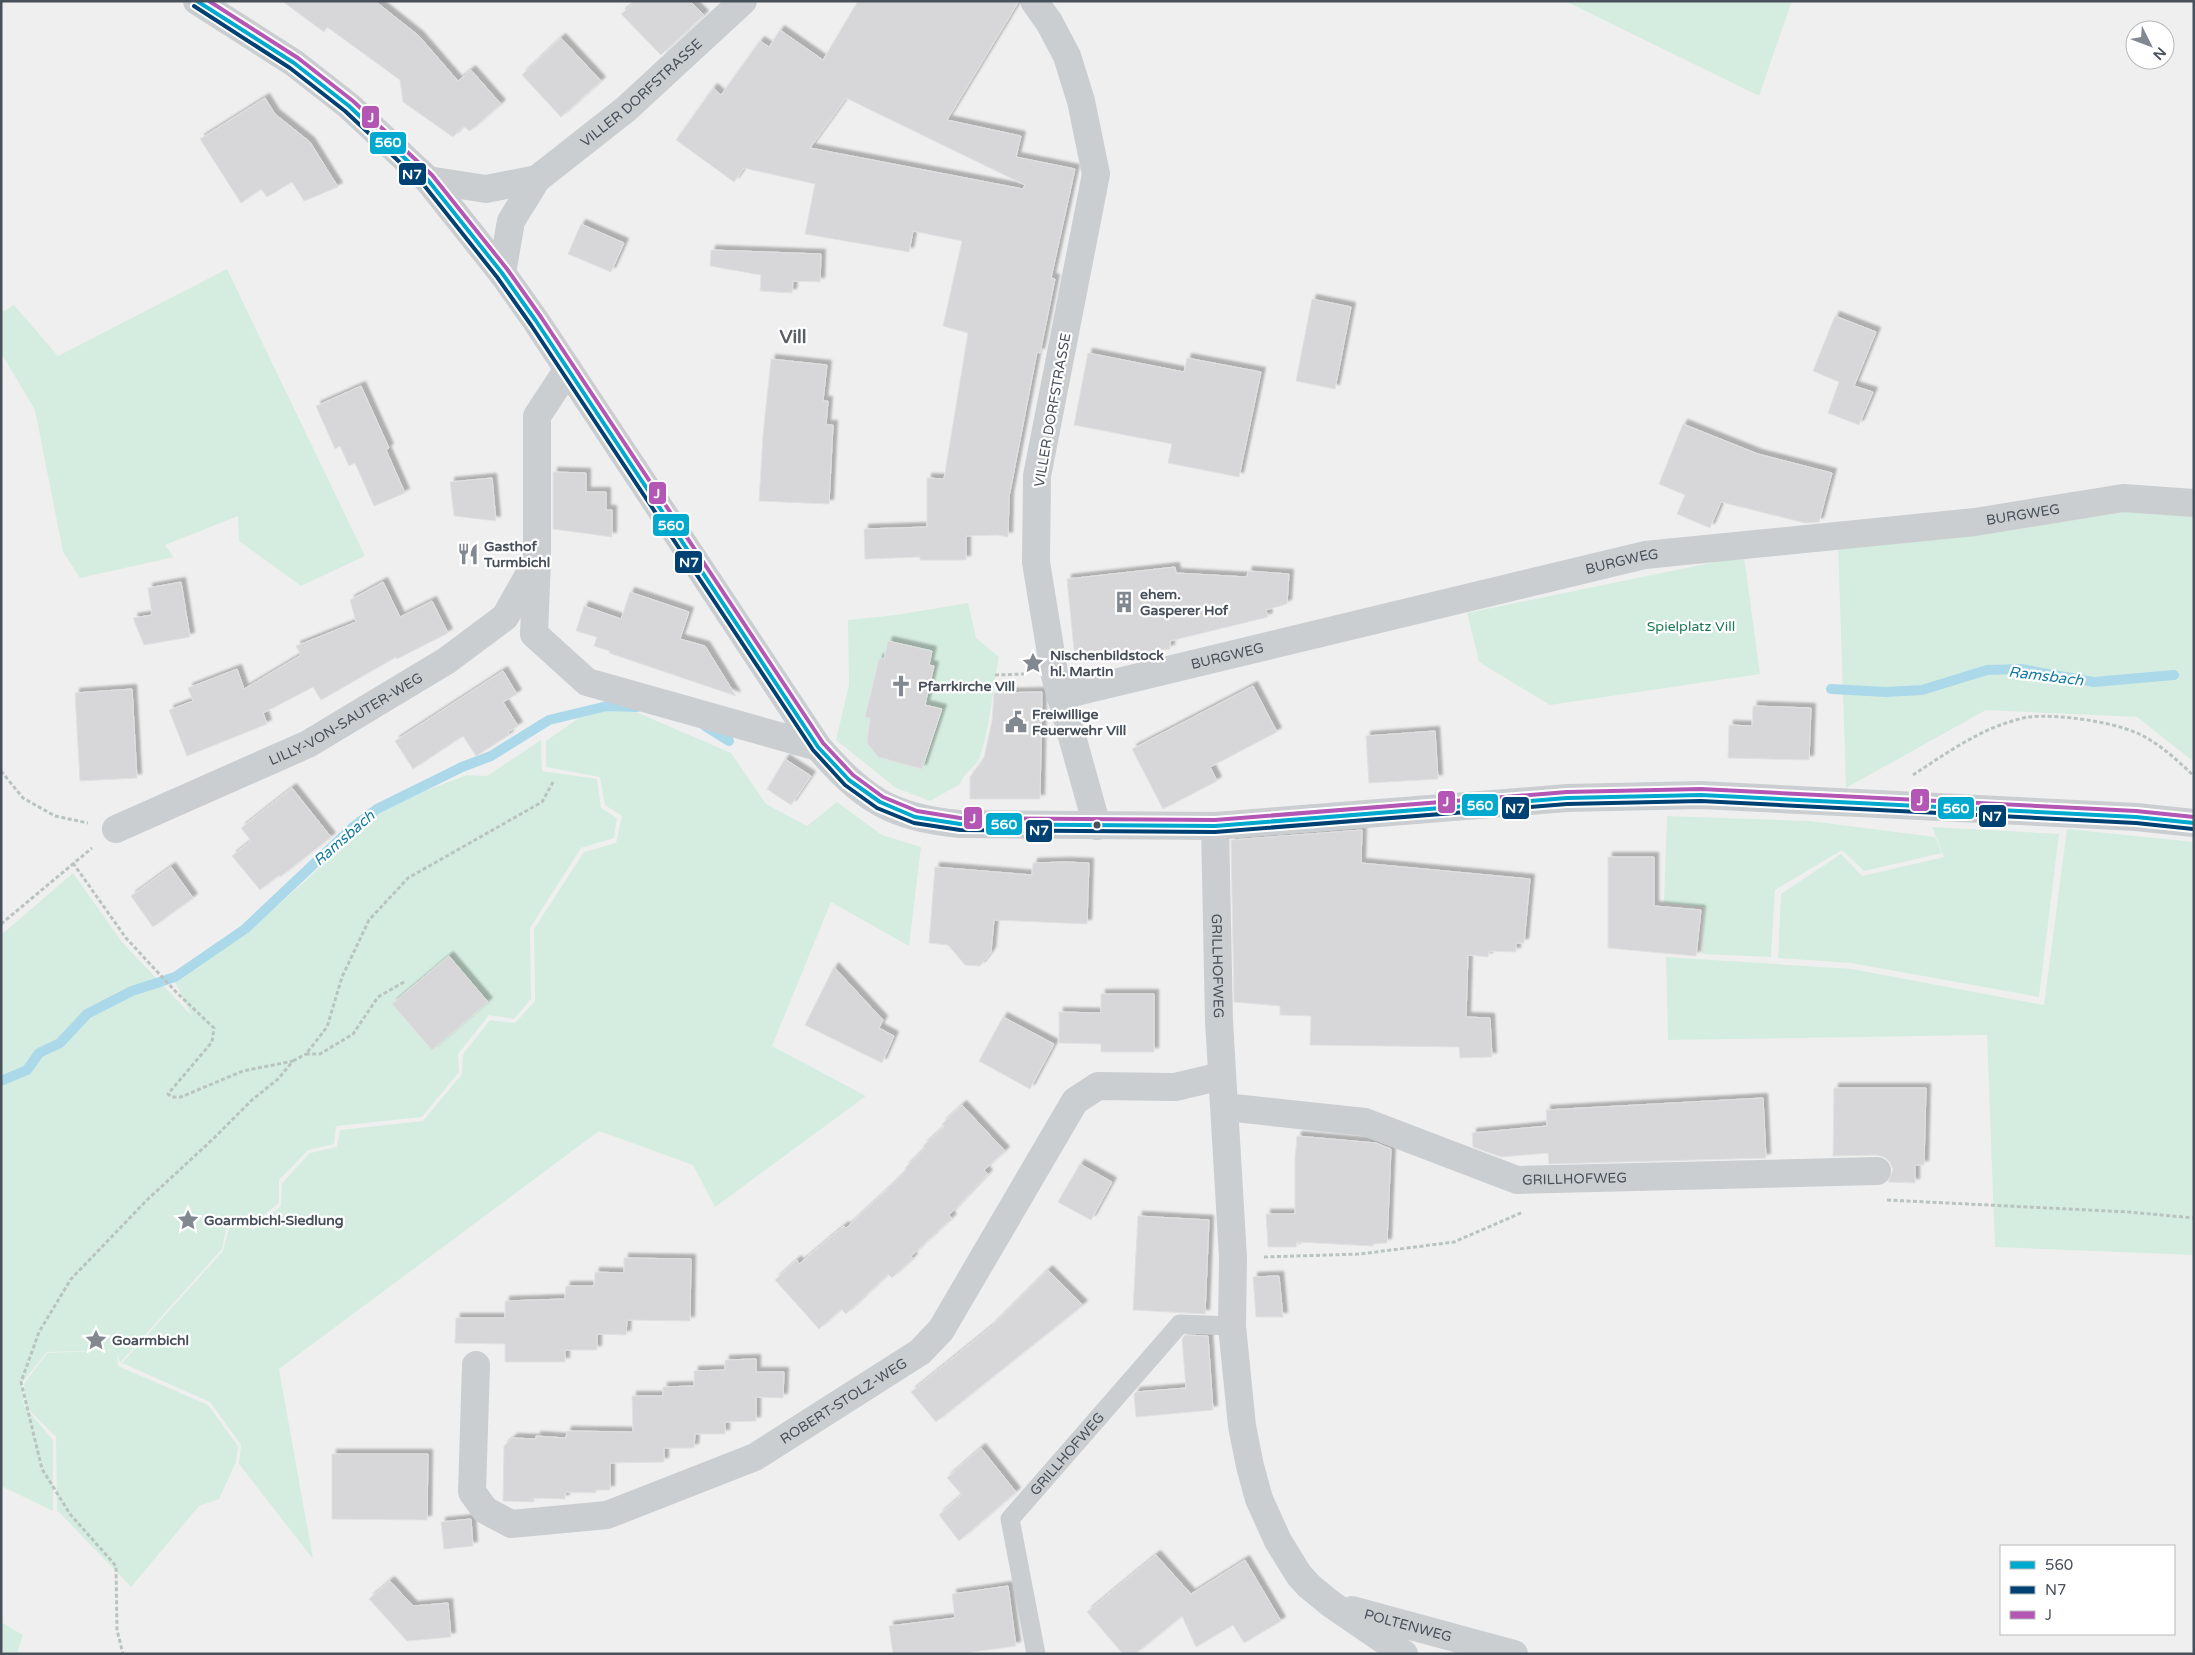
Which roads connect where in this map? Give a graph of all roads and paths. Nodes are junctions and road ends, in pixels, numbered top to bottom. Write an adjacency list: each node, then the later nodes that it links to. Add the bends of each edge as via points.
1 (198, 1): 5 (main road, via 294,63 349,106)
2 (743, 1): 4 (street, VILLER DORFSTRASSE, via 626,109)
3 (1034, 1): 10 (street, VILLER DORFSTRASSE, via 1067,56 1081,101 1096,174 1037,476 1036,562)
4 (537, 179): 5 (street, VILLER DORFSTRASSE, via 486,188); 6 (street, VILLER DORFSTRASSE, via 511,221)
5 (428, 180): 6 (main road)
6 (502, 272): 7 (main road)
7 (568, 369): 9 (street, LILLY-VON-SAUTER-WEG, via 537,416); 11 (main road)
8 (2194, 503): 10 (street, BURGWEG, via 2123,498 1975,522 1645,554)
9 (537, 561): 11 (street, LILLY-VON-SAUTER-WEG, via 534,634 587,682); 19 (street, LILLY-VON-SAUTER-WEG, via 505,617 446,661 308,744)
10 (1060, 696): 17 (street, VILLER DORFSTRASSE)
11 (818, 747): 17 (main road, via 852,784 870,798 912,816 960,824)
12 (1, 771): 19 (path, via 23,798 55,816)
13 (2194, 776): 14 (path, via 2164,749 2136,733 2081,720 2028,717 1979,735)
14 (1906, 779)
15 (553, 782): 23 (path, via 542,802 408,878 369,920 342,977 327,1027)
16 (2194, 823): 18 (main road, via 2136,816 1701,794 1567,798)
17 (1098, 826): 18 (main road)
18 (1215, 826): 25 (street, GRILLHOFWEG)
19 (116, 828): 20 (path)
20 (73, 863): 21 (path); 24 (path, via 126,938 214,1028 212,1042 168,1094 181,1097 243,1070)
21 (1, 924)
22 (404, 982): 23 (path, via 378,998 353,1034 320,1054)
23 (306, 1054): 24 (path)
24 (293, 1061): 35 (path, via 278,1079 147,1200 71,1279 40,1332 21,1382 42,1469 70,1514 116,1566 117,1630)
25 (1222, 1076): 26 (street, GRILLHOFWEG); 33 (street, ROBERT-STOLZ-WEG, via 1175,1087 1098,1086 1075,1101 942,1330 920,1352 755,1457 607,1515 511,1524 485,1510 472,1492)
26 (1225, 1107): 27 (street, GRILLHOFWEG, via 1365,1122 1517,1180); 31 (street, GRILLHOFWEG)
27 (1877, 1171)
28 (1886, 1200): 30 (path)
29 (1530, 1209): 31 (path, via 1454,1242 1360,1254)
30 (2194, 1218)
31 (1233, 1258): 32 (street, GRILLHOFWEG)
32 (1232, 1326): 34 (street, GRILLHOFWEG, via 1242,1426 1259,1499 1294,1568); 36 (lane, GRILLHOFWEG, via 1180,1324 1010,1519)
33 (476, 1365)
34 (1331, 1604): 37 (street, GRILLHOFWEG); 38 (street, POLTENWEG)
35 (123, 1654)
36 (1036, 1654)
37 (1404, 1654)
38 (1514, 1654)

